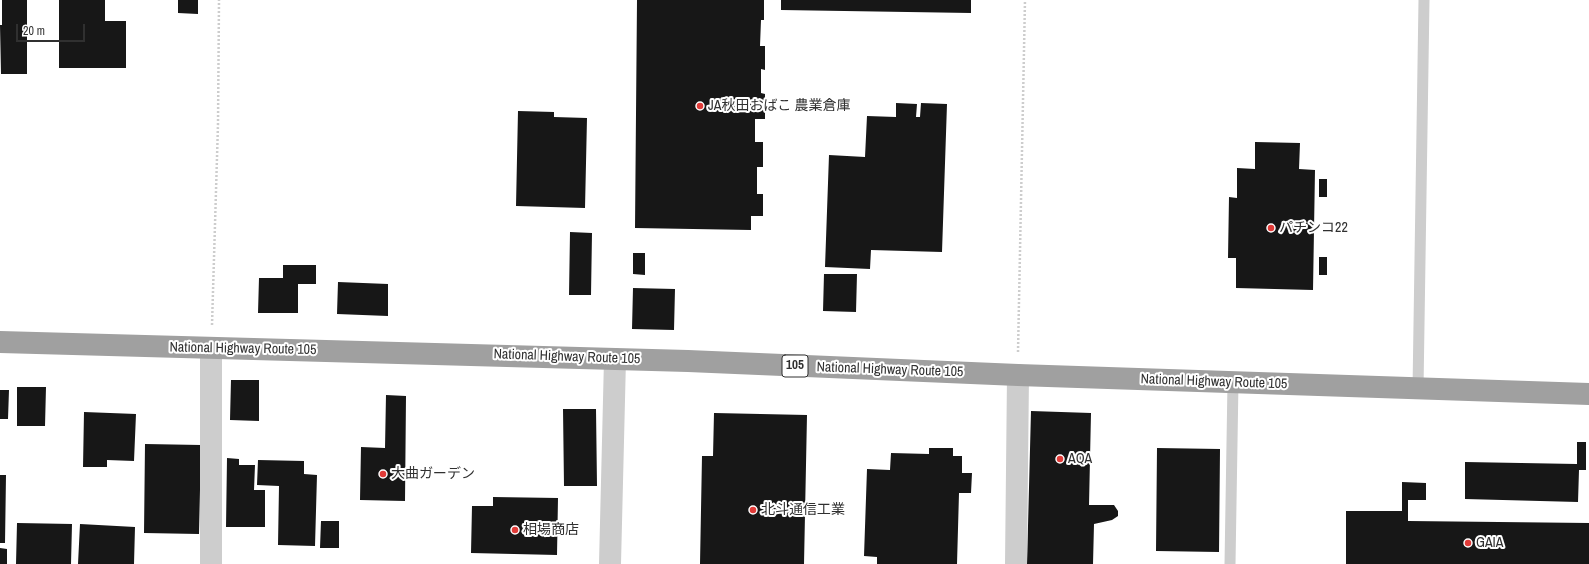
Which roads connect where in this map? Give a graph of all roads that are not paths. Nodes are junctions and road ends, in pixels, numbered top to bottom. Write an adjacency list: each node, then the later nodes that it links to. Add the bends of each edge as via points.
1 (1424, 0): 7 (lane)
2 (0, 342): 3 (highway, National Highway Route 105 / 105)
3 (211, 348): 4 (highway, National Highway Route 105 / 105); 9 (street)
4 (614, 359): 5 (highway, National Highway Route 105 / 105); 10 (street)
5 (1018, 375): 6 (highway, National Highway Route 105 / 105); 11 (street)
6 (1233, 382): 7 (highway, National Highway Route 105 / 105); 12 (lane)
7 (1418, 389): 8 (highway, National Highway Route 105 / 105)
8 (1589, 394)
9 (211, 564)
10 (610, 564)
11 (1016, 564)
12 (1230, 564)

